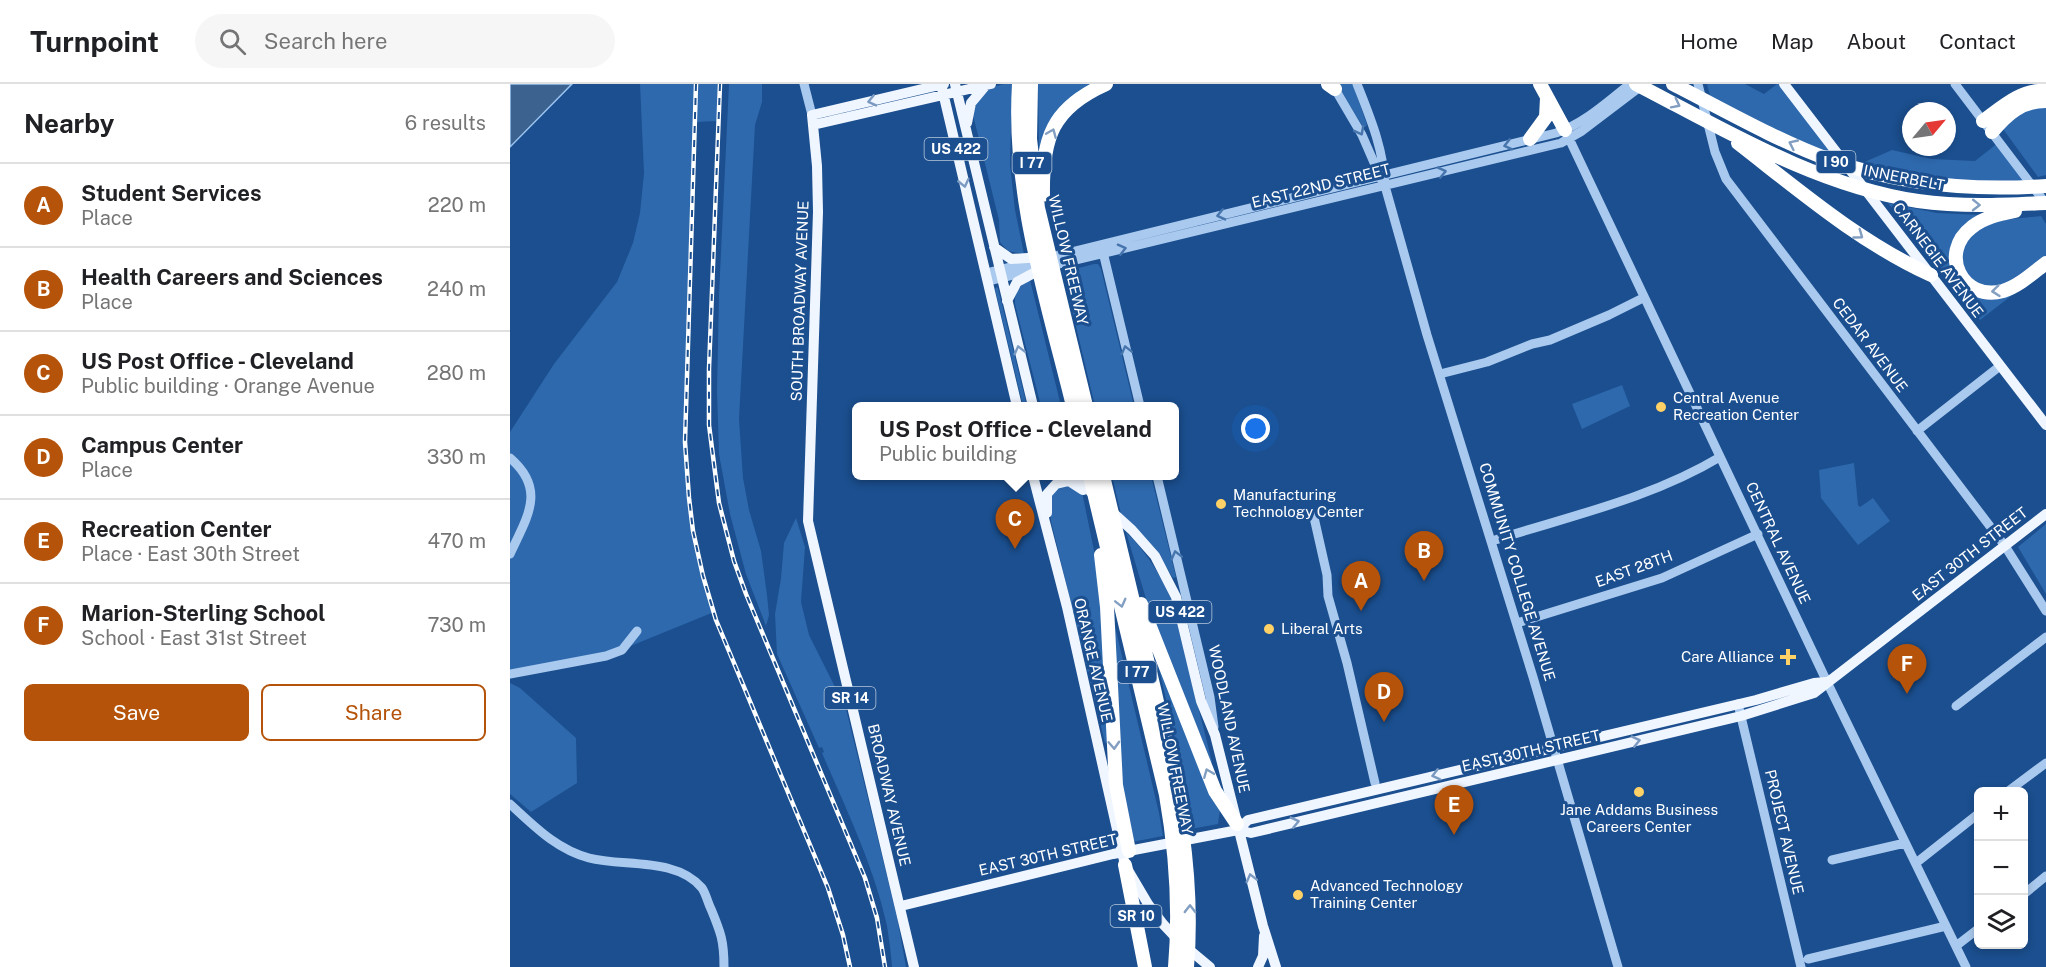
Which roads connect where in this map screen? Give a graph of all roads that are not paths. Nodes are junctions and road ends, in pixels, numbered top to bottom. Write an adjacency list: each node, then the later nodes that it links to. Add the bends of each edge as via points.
1 (804, 84): 20 (street)
2 (1106, 84): 16 (highway)
3 (1116, 84): 16 (highway)
4 (1357, 84): 26 (street, via 1383,160)
5 (1644, 84): 13 (street, EAST 22ND STREET)
6 (1673, 84): 30 (highway, INNERBELT / I 90, one-way to 6, via 1920,183 1853,167 1787,142)
7 (1784, 84): 39 (main road, CARNEGIE AVENUE)
8 (1954, 84): 21 (street)
9 (988, 85): 14 (main road); 23 (main road, via 971,103)
10 (1332, 86): 26 (street, one-way to 26)
11 (1698, 86): 22 (street, CEDAR AVENUE)
12 (942, 87): 14 (main road); 20 (main road); 40 (main road, US 422, one-way to 40)
13 (1631, 87): 22 (highway, INNERBELT / I 90, one-way to 22); 24 (street, EAST 22ND STREET)
14 (956, 88): 23 (main road, US 422)
15 (1025, 90): 32 (highway, WILLOW FREEWAY / I 77)
16 (1092, 90): 32 (highway, one-way to 16, via 1049,136 1067,108)
17 (1544, 90): 24 (highway); 25 (highway, via 1546,117)
18 (2046, 91): 21 (highway, via 2016,97)
19 (2046, 101): 21 (highway, via 2025,104)
20 (813, 120): 63 (main road, SOUTH BROADWAY AVENUE / SR 14, via 818,241)
21 (1987, 126): 31 (street)
22 (1712, 128): 31 (highway, INNERBELT / I 90, one-way to 31, via 1804,168 1887,194 1965,205); 39 (highway, one-way to 39, via 1862,237); 54 (street, CEDAR AVENUE, via 1718,163 1726,179)
23 (966, 129): 33 (main road, US 422)
24 (1567, 135): 25 (street, EAST 22ND STREET); 28 (street, EAST 22ND STREET, one-way to 24); 42 (street, CENTRAL AVENUE)
25 (1530, 139): 26 (street, EAST 22ND STREET, one-way to 26)
26 (1382, 176): 28 (street, COMMUNITY COLLEGE AVENUE); 34 (street, EAST 22ND STREET, one-way to 34)
27 (2046, 179): 30 (highway)
28 (1385, 186): 34 (street, EAST 22ND STREET, one-way to 28); 46 (street, COMMUNITY COLLEGE AVENUE)
29 (2046, 186): 30 (highway, INNERBELT / I 90)
30 (2013, 188)
31 (2046, 204): 36 (highway, one-way to 31, via 2012,288 1996,292 1981,291 1966,283 1956,260 1958,243 1983,220)
32 (1040, 233): 37 (highway, WILLOW FREEWAY); 41 (highway, WILLOW FREEWAY / I 77)
33 (993, 246): 35 (main road, via 1014,260); 38 (main road, US 422)
34 (1102, 249): 35 (street, EAST 22ND STREET); 37 (street, EAST 22ND STREET); 52 (street, one-way to 34)
35 (1055, 257): 38 (street, EAST 22ND STREET)
36 (2046, 263)
37 (1050, 272): 38 (street, EAST 22ND STREET); 41 (highway, WILLOW FREEWAY / I 77); 43 (main road, via 1017,282)
38 (1000, 274): 40 (street, EAST 22ND STREET); 43 (main road, US 422)
39 (1931, 275): 45 (main road, CARNEGIE AVENUE)
40 (987, 277): 47 (main road, US 422)
41 (1051, 293): 44 (highway, WILLOW FREEWAY / I 77); 51 (highway, WILLOW FREEWAY / I 77)
42 (1643, 298): 46 (street, via 1550,340); 55 (street, CENTRAL AVENUE)
43 (1007, 301): 48 (main road, US 422, one-way to 43)
44 (1055, 339): 49 (highway); 50 (highway, WILLOW FREEWAY / I 77)
45 (2000, 366): 53 (main road, CARNEGIE AVENUE); 54 (street)
46 (1440, 374): 69 (street, COMMUNITY COLLEGE AVENUE)
47 (1016, 402)
48 (1032, 402)
49 (1067, 402)
50 (1072, 402)
51 (1085, 402)
52 (1139, 402)
53 (2046, 425)
54 (1917, 431): 70 (street, CEDAR AVENUE)
55 (1720, 457): 68 (street, CENTRAL AVENUE); 69 (street, via 1647,493)
56 (510, 458): 71 (street, via 523,472 532,494 530,512)
57 (1034, 480): 73 (main road, ORANGE AVENUE)
58 (1079, 480): 64 (main road, US 422)
59 (1085, 480): 67 (highway)
60 (1091, 480): 67 (highway, WILLOW FREEWAY / I 77)
61 (1104, 480): 72 (highway, WILLOW FREEWAY / I 77)
62 (1158, 480): 83 (street, WOODLAND AVENUE, one-way to 62, via 1210,698)
63 (808, 488): 99 (main road, BROADWAY AVENUE / SR 14, via 810,533)
64 (1108, 508): 73 (main road, via 1069,481 1056,484 1047,494); 83 (main road, US 422, via 1148,547 1167,576 1201,701)
65 (1313, 513): 87 (street, via 1328,596)
66 (2046, 514): 70 (main road, EAST 30TH STREET)
67 (1098, 523): 90 (highway, WILLOW FREEWAY / I 77, one-way to 90); 94 (highway, one-way to 94, via 1116,785)
68 (1758, 534): 75 (street, EAST 28TH, via 1662,578); 79 (street, CENTRAL AVENUE)
69 (1492, 541): 75 (street, COMMUNITY COLLEGE AVENUE)
70 (2005, 546): 74 (street, CEDAR AVENUE); 79 (main road, EAST 30TH STREET)
71 (510, 554)
72 (1123, 561): 90 (highway, WILLOW FREEWAY / I 77, via 1172,766); 92 (highway, one-way to 72, via 1215,791)
73 (1067, 607): 94 (main road, ORANGE AVENUE)
74 (2046, 611)
75 (1517, 623): 84 (street, COMMUNITY COLLEGE AVENUE)
76 (637, 631): 78 (street, via 622,650 606,656)
77 (2046, 637): 81 (street)
78 (510, 674)
79 (1827, 682): 80 (main road, EAST 30TH STREET); 82 (main road, EAST 30TH STREET, via 1814,693); 93 (street, CENTRAL AVENUE)
80 (1738, 704): 82 (street, PROJECT AVENUE); 84 (main road, EAST 30TH STREET)
81 (1956, 706)
82 (1742, 716): 85 (main road, EAST 30TH STREET, one-way to 82); 113 (street, PROJECT AVENUE)
83 (1215, 735): 92 (main road, WOODLAND AVENUE / US 422)
84 (1554, 746): 85 (street, COMMUNITY COLLEGE AVENUE); 92 (main road, EAST 30TH STREET, one-way to 92, via 1248,820)
85 (1558, 760): 92 (main road, EAST 30TH STREET, one-way to 85, via 1251,833); 112 (street, COMMUNITY COLLEGE AVENUE)
86 (2046, 763): 88 (street)
87 (1375, 783)
88 (2014, 787)
89 (510, 804): 106 (street, via 545,836 566,849 590,858 679,871 702,889 723,936)
90 (1175, 815): 105 (highway, WILLOW FREEWAY / I 77)
91 (1974, 817): 96 (street)
92 (1238, 827): 94 (main road, EAST 30TH STREET); 100 (main road, WOODLAND AVENUE / US 422, one-way to 92)
93 (1905, 843): 95 (street); 96 (street, CENTRAL AVENUE)
94 (1126, 856): 99 (main road, EAST 30TH STREET); 108 (highway, SR 10); 109 (main road, via 1148,904 1170,932)
95 (1832, 860)
96 (1916, 863): 101 (street, CENTRAL AVENUE)
97 (2046, 876): 98 (street)
98 (2028, 891)
99 (900, 906): 107 (main road, BROADWAY AVENUE / SR 14)
100 (1263, 926): 110 (main road, via 1264,950); 111 (main road, WOODLAND AVENUE / US 422)
101 (1946, 926): 103 (street, CENTRAL AVENUE); 104 (street)
102 (1974, 932): 103 (street)
103 (1956, 946): 114 (street, CENTRAL AVENUE)
104 (1808, 959)
105 (1179, 965)
106 (724, 967)
107 (914, 967)
108 (1145, 967)
109 (1210, 967)
110 (1258, 967)
111 (1276, 967)
112 (1618, 967)
113 (1801, 967)
114 (1966, 967)

